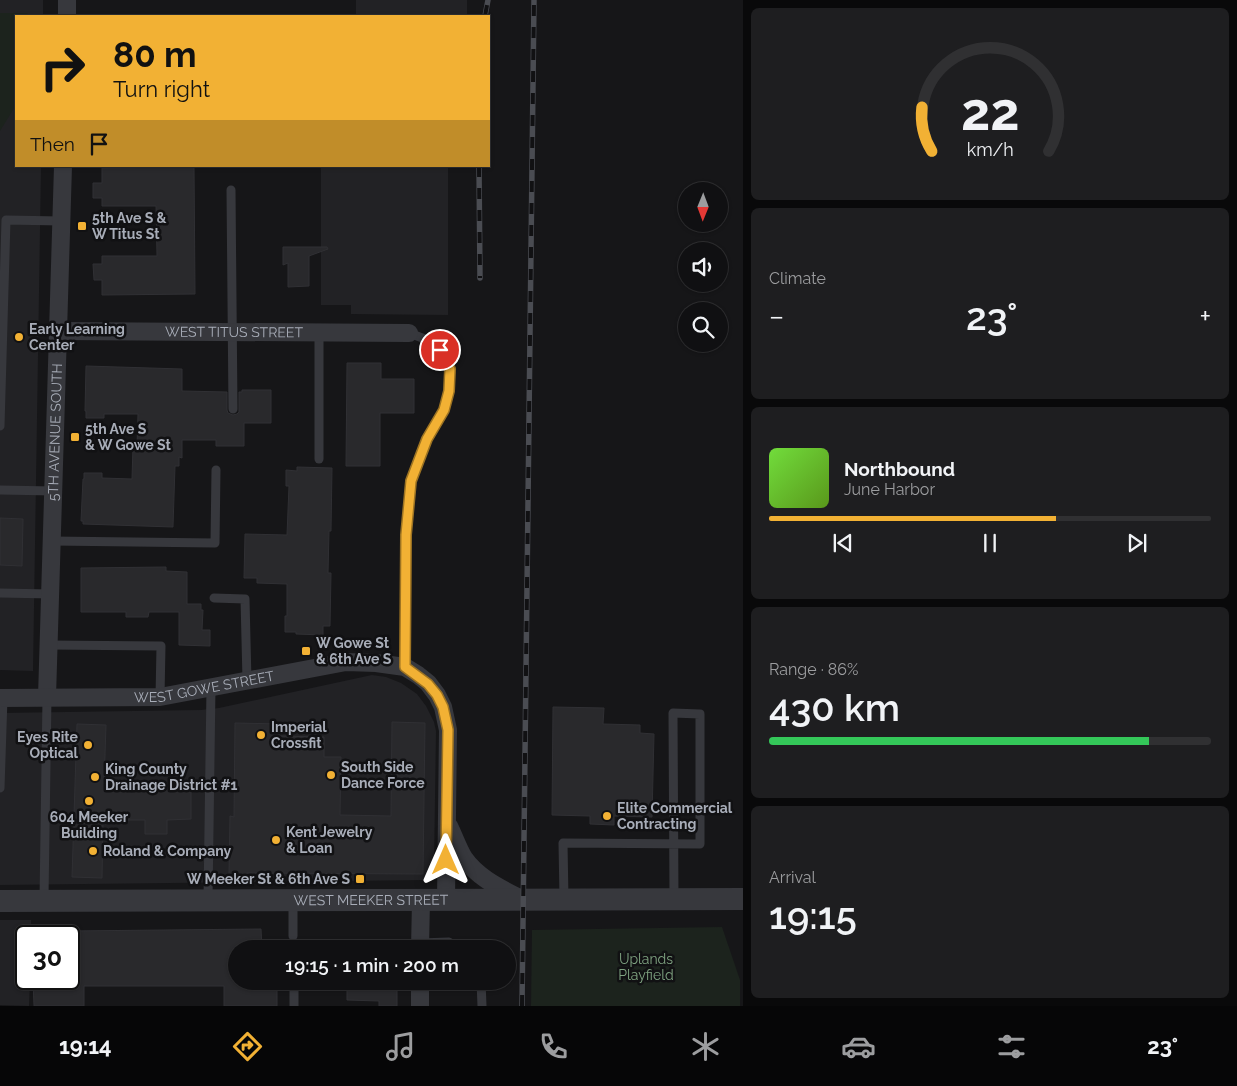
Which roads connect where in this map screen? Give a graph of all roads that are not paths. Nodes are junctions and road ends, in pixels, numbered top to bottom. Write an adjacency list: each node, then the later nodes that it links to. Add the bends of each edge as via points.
1 (67, 0): 2 (street)
2 (67, 15)
3 (63, 167): 5 (street, 5TH AVENUE SOUTH)
4 (231, 190): 8 (lane)
5 (62, 220): 6 (lane, via 6,220); 7 (street, 5TH AVENUE SOUTH)
6 (2, 277): 11 (lane)
7 (59, 331): 8 (street, WEST TITUS STREET); 17 (street, 5TH AVENUE SOUTH)
8 (232, 332): 9 (street, WEST TITUS STREET); 12 (lane)
9 (319, 333): 10 (street, WEST TITUS STREET); 14 (lane)
10 (409, 333): 23 (lane, via 440,350 450,369 444,410 427,439 411,481 406,535)
11 (0, 403): 13 (lane)
12 (234, 409)
13 (0, 426)
14 (319, 459)
15 (216, 470): 18 (lane, via 215,543)
16 (0, 490): 17 (lane)
17 (54, 491): 18 (street, 5TH AVENUE SOUTH)
18 (52, 541): 20 (street, 5TH AVENUE SOUTH)
19 (0, 593): 20 (lane)
20 (51, 594): 22 (street, 5TH AVENUE SOUTH)
21 (214, 598): 24 (lane, via 245,599)
22 (49, 645): 26 (street, 5TH AVENUE SOUTH); 27 (lane, via 161,646)
23 (405, 667): 24 (street, WEST GOWE STREET, via 346,662); 30 (street, via 428,684 443,707 448,730)
24 (247, 681): 25 (street, WEST GOWE STREET)
25 (211, 687): 27 (street, WEST GOWE STREET); 34 (lane)
26 (48, 697): 27 (street, WEST GOWE STREET); 28 (street, WEST GOWE STREET); 41 (lane)
27 (160, 697)
28 (1, 698): 29 (lane)
29 (0, 788)
30 (446, 821): 37 (street); 38 (street, via 464,857 478,874)
31 (674, 844): 31 (lane, via 673,713 700,714 700,844); 32 (lane); 39 (lane, via 563,843)
32 (674, 899): 33 (street, WEST MEEKER STREET); 39 (street, WEST MEEKER STREET)
33 (743, 899)
34 (208, 900): 35 (street, WEST MEEKER STREET); 41 (street, WEST MEEKER STREET)
35 (293, 900): 36 (street, WEST MEEKER STREET); 42 (lane)
36 (421, 900): 37 (street, WEST MEEKER STREET); 43 (street)
37 (446, 900): 38 (street, WEST MEEKER STREET)
38 (523, 900): 39 (street, WEST MEEKER STREET)
39 (564, 900)
40 (0, 901): 41 (street, WEST MEEKER STREET)
41 (44, 901)
42 (293, 936)
43 (420, 940)
44 (294, 990): 47 (lane)
45 (420, 990): 48 (street)
46 (481, 990): 49 (lane)
47 (294, 1006)
48 (420, 1006)
49 (482, 1006)

